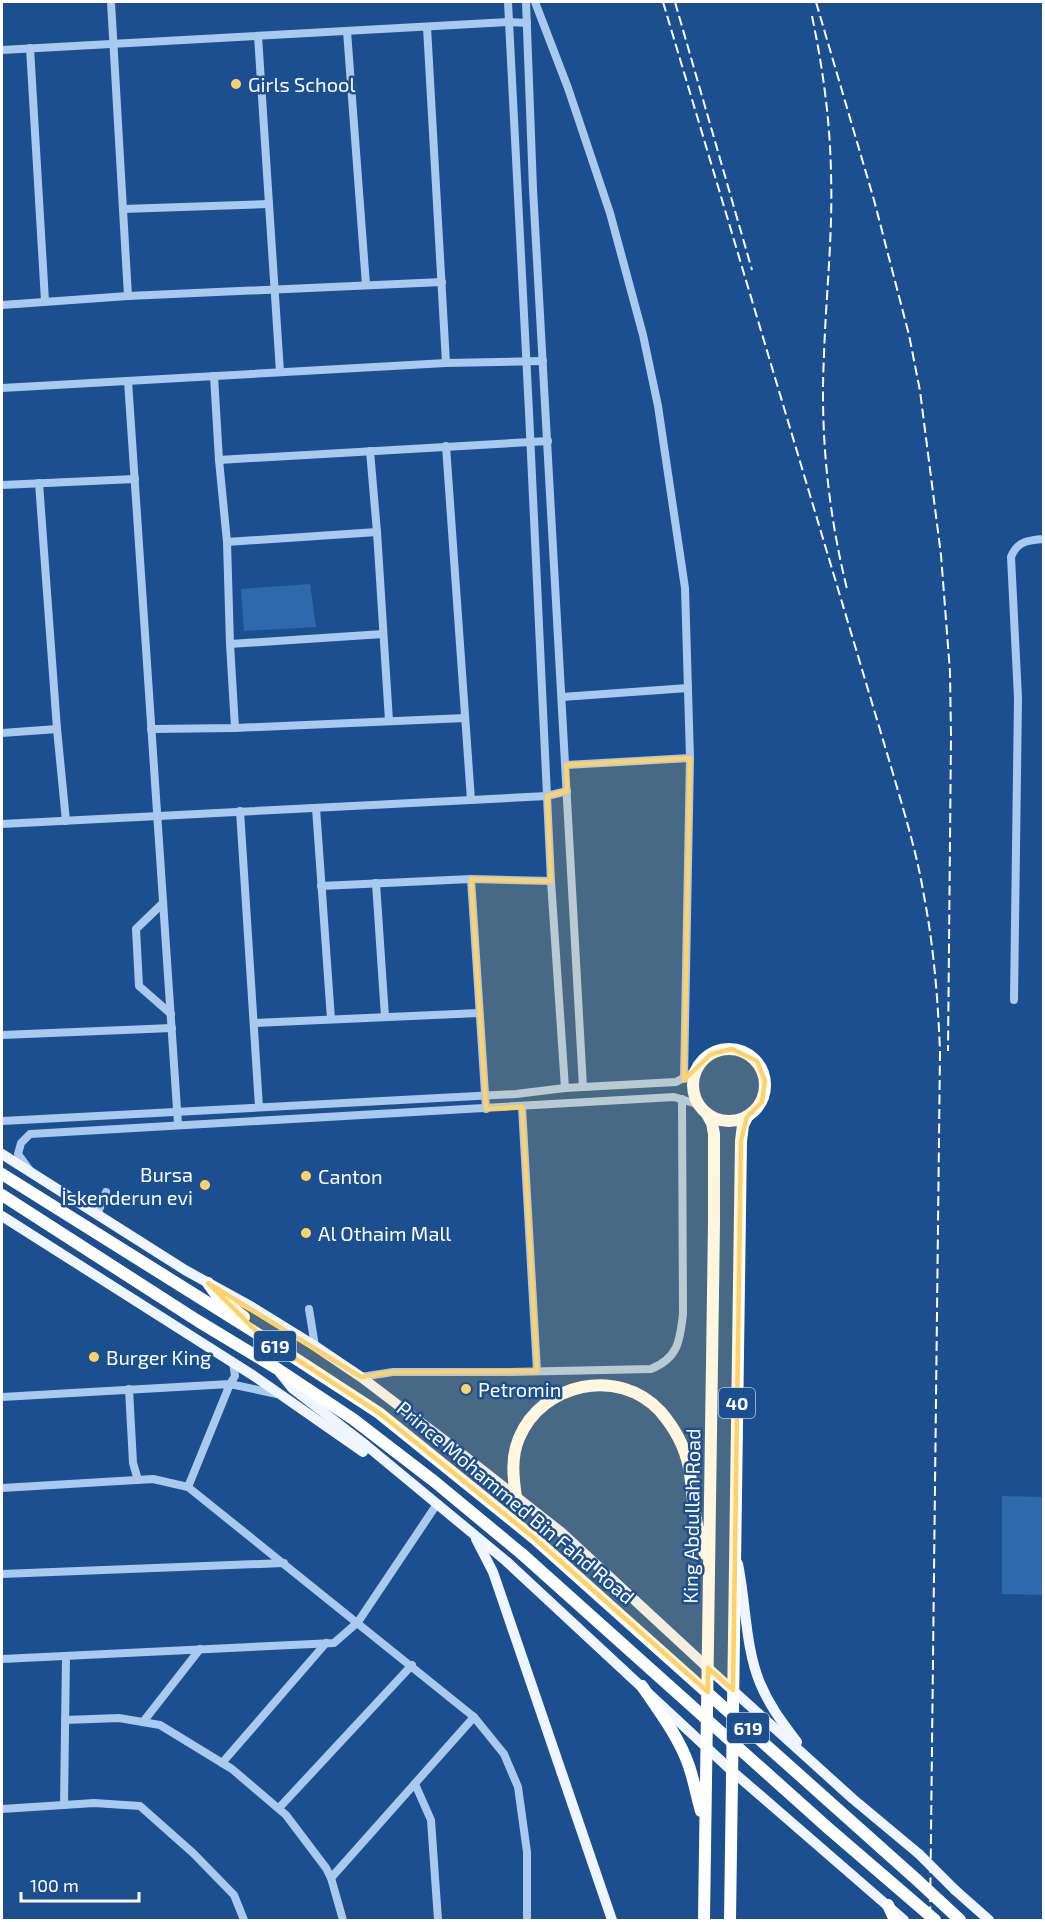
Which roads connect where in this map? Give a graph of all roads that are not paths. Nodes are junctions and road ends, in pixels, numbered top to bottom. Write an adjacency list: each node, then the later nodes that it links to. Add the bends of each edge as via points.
1 (111, 2): 10 (street)
2 (508, 2): 5 (street)
3 (526, 2): 6 (street)
4 (535, 2): 41 (street, via 610,213 644,335 685,588)
5 (508, 22): 6 (street); 7 (street); 21 (street)
6 (526, 23): 22 (street)
7 (427, 27): 8 (street); 15 (street)
8 (347, 31): 9 (street); 16 (street)
9 (258, 36): 10 (street); 13 (street)
10 (114, 44): 11 (street); 14 (street)
11 (30, 48): 12 (street); 19 (street)
12 (2, 50)
13 (269, 204): 14 (street); 17 (street)
14 (123, 209): 18 (street)
15 (442, 282): 16 (street); 23 (street)
16 (366, 285): 17 (street)
17 (274, 289): 18 (street); 24 (street)
18 (128, 296): 19 (street)
19 (45, 301): 20 (street)
20 (2, 305)
21 (527, 361): 22 (street); 23 (street); 28 (street)
22 (543, 361): 29 (street)
23 (446, 363): 24 (street)
24 (280, 372): 25 (street)
25 (214, 376): 26 (street); 32 (street)
26 (128, 381): 27 (street); 33 (street)
27 (2, 388)
28 (531, 441): 29 (street); 30 (street); 52 (street)
29 (548, 441): 42 (street)
30 (446, 446): 31 (street); 43 (street)
31 (370, 451): 32 (street); 36 (street)
32 (219, 460): 38 (street)
33 (135, 479): 34 (street); 47 (street)
34 (39, 483): 35 (street); 46 (street)
35 (2, 485)
36 (377, 532): 38 (street); 39 (street)
37 (1044, 539): 64 (street, via 1022,543 1011,557 1018,698)
38 (227, 542): 40 (street)
39 (383, 634): 40 (street); 44 (street)
40 (230, 644): 45 (street)
41 (688, 688): 42 (street); 49 (street)
42 (562, 697): 50 (street)
43 (465, 718): 44 (street); 53 (street)
44 (389, 722): 45 (street)
45 (235, 728): 47 (street)
46 (57, 729): 48 (street); 57 (street)
47 (151, 729): 56 (street)
48 (2, 732)
49 (690, 758): 50 (street); 73 (street)
50 (566, 765): 51 (street)
51 (567, 791): 52 (street); 74 (street)
52 (547, 796): 53 (street); 60 (street)
53 (471, 800): 54 (street)
54 (316, 808): 55 (street); 62 (street)
55 (240, 812): 56 (street); 69 (street)
56 (157, 816): 57 (street); 63 (street)
57 (66, 820): 58 (street)
58 (2, 824)
59 (471, 879): 60 (street); 61 (street); 65 (street)
60 (551, 881): 75 (street)
61 (376, 883): 62 (street); 67 (street)
62 (321, 886): 68 (street)
63 (163, 903): 66 (street); 66 (street, via 136,929 139,986)
64 (1014, 1000)
65 (479, 1013): 67 (street); 76 (street)
66 (171, 1014): 70 (street)
67 (385, 1017): 68 (street)
68 (331, 1019): 69 (street)
69 (254, 1023): 79 (street)
70 (172, 1028): 71 (street); 82 (street)
71 (2, 1035)
72 (696, 1069): 73 (street); 78 (highway, via 693,1090); 84 (highway, via 705,1058 725,1049 746,1053 757,1061 766,1088 758,1108)
73 (684, 1079): 74 (street)
74 (583, 1087): 75 (street)
75 (565, 1088): 76 (street)
76 (486, 1095): 79 (street); 81 (street)
77 (682, 1099): 78 (street); 80 (street); 100 (street, via 680,1341 669,1359 651,1369)
78 (697, 1104): 83 (highway)
79 (259, 1107): 82 (street)
80 (522, 1107): 81 (street); 100 (street)
81 (486, 1109): 86 (street)
82 (178, 1112): 85 (street); 86 (street)
83 (706, 1114): 84 (highway, via 726,1122); 114 (highway, King Abdullah Road / 40, via 714,1134)
84 (747, 1117): 112 (highway, 40, via 741,1141)
85 (2, 1121)
86 (178, 1124): 89 (street, via 30,1134 21,1143 18,1154)
87 (2, 1154): 89 (main road, Prince Mohammed Bin Fahd Road)
88 (2, 1174): 96 (highway, Prince Mohammed Bin Fahd Road / 619)
89 (32, 1174): 92 (main road, Prince Mohammed Bin Fahd Road)
90 (106, 1192): 92 (street)
91 (2, 1195): 99 (highway, Prince Mohammed Bin Fahd Road / 619)
92 (97, 1215): 94 (main road, Prince Mohammed Bin Fahd Road)
93 (2, 1216): 98 (main road)
94 (208, 1283): 96 (highway, via 218,1298 247,1319); 97 (main road, Prince Mohammed Bin Fahd Road)
95 (309, 1309): 97 (street)
96 (261, 1336): 149 (highway, Prince Mohammed Bin Fahd Road / 619, bridge, via 379,1413 534,1538)
97 (315, 1346): 101 (main road, Prince Mohammed Bin Fahd Road)
98 (233, 1362): 102 (street, via 235,1376); 104 (main road)
99 (276, 1368): 110 (main road, via 292,1388); 148 (highway, Prince Mohammed Bin Fahd Road / 619, bridge, via 353,1419 522,1554)
100 (537, 1371): 101 (street, via 393,1372)
101 (361, 1377): 109 (main road, Prince Mohammed Bin Fahd Road)
102 (230, 1384): 103 (street); 104 (street); 107 (street)
103 (129, 1389): 105 (street); 106 (street)
104 (281, 1394): 110 (main road)
105 (2, 1396)
106 (138, 1480): 107 (street, via 153,1479); 108 (street)
107 (188, 1487): 113 (street)
108 (2, 1488)
109 (516, 1497): 114 (highway, via 513,1466 519,1439 530,1418 551,1399 569,1390 595,1384 620,1387 659,1410 677,1435 689,1467 694,1513); 122 (main road, Prince Mohammed Bin Fahd Road, via 561,1532)
110 (436, 1504): 111 (main road); 116 (street)
111 (473, 1534): 123 (main road); 143 (main road, via 493,1572)
112 (735, 1547): 124 (highway, 40); 129 (main road, via 759,1681 777,1716)
113 (284, 1563): 115 (street); 116 (street)
114 (709, 1569): 122 (highway, King Abdullah Road / 40)
115 (2, 1574)
116 (358, 1622): 117 (street, via 334,1643); 121 (street)
117 (326, 1643): 118 (street); 130 (street)
118 (200, 1649): 119 (street); 127 (street)
119 (66, 1656): 120 (street); 126 (street)
120 (2, 1659)
121 (412, 1665): 125 (street); 135 (street)
122 (708, 1668): 124 (main road, Prince Mohammed Bin Fahd Road); 128 (highway, King Abdullah Road / 40)
123 (642, 1686): 128 (main road); 136 (highway, via 681,1746)
124 (733, 1690): 129 (main road, Prince Mohammed Bin Fahd Road); 131 (highway, 40)
125 (474, 1718): 132 (street); 142 (street, via 504,1754 518,1787 527,1852)
126 (65, 1720): 127 (street, via 119,1718); 133 (street)
127 (143, 1722): 130 (street, via 160,1725)
128 (707, 1747): 131 (main road); 136 (highway, King Abdullah Road / 40)
129 (809, 1759): 150 (main road, Prince Mohammed Bin Fahd Road, bridge)
130 (222, 1763): 135 (street)
131 (732, 1771): 138 (main road); 145 (highway, 40)
132 (415, 1784): 137 (street); 141 (street, via 431,1820)
133 (64, 1805): 134 (street); 139 (street, via 140,1806 234,1895)
134 (2, 1809)
135 (279, 1809): 137 (street)
136 (705, 1828): 144 (highway, King Abdullah Road / 40)
137 (332, 1878): 140 (street)
138 (888, 1905): 146 (highway); 147 (main road)
139 (244, 1920)
140 (343, 1920)
141 (438, 1920)
142 (527, 1920)
143 (612, 1920)
144 (704, 1920)
145 (730, 1920)
146 (895, 1920)
147 (904, 1920)
148 (935, 1920)
149 (960, 1920)
150 (989, 1920)

